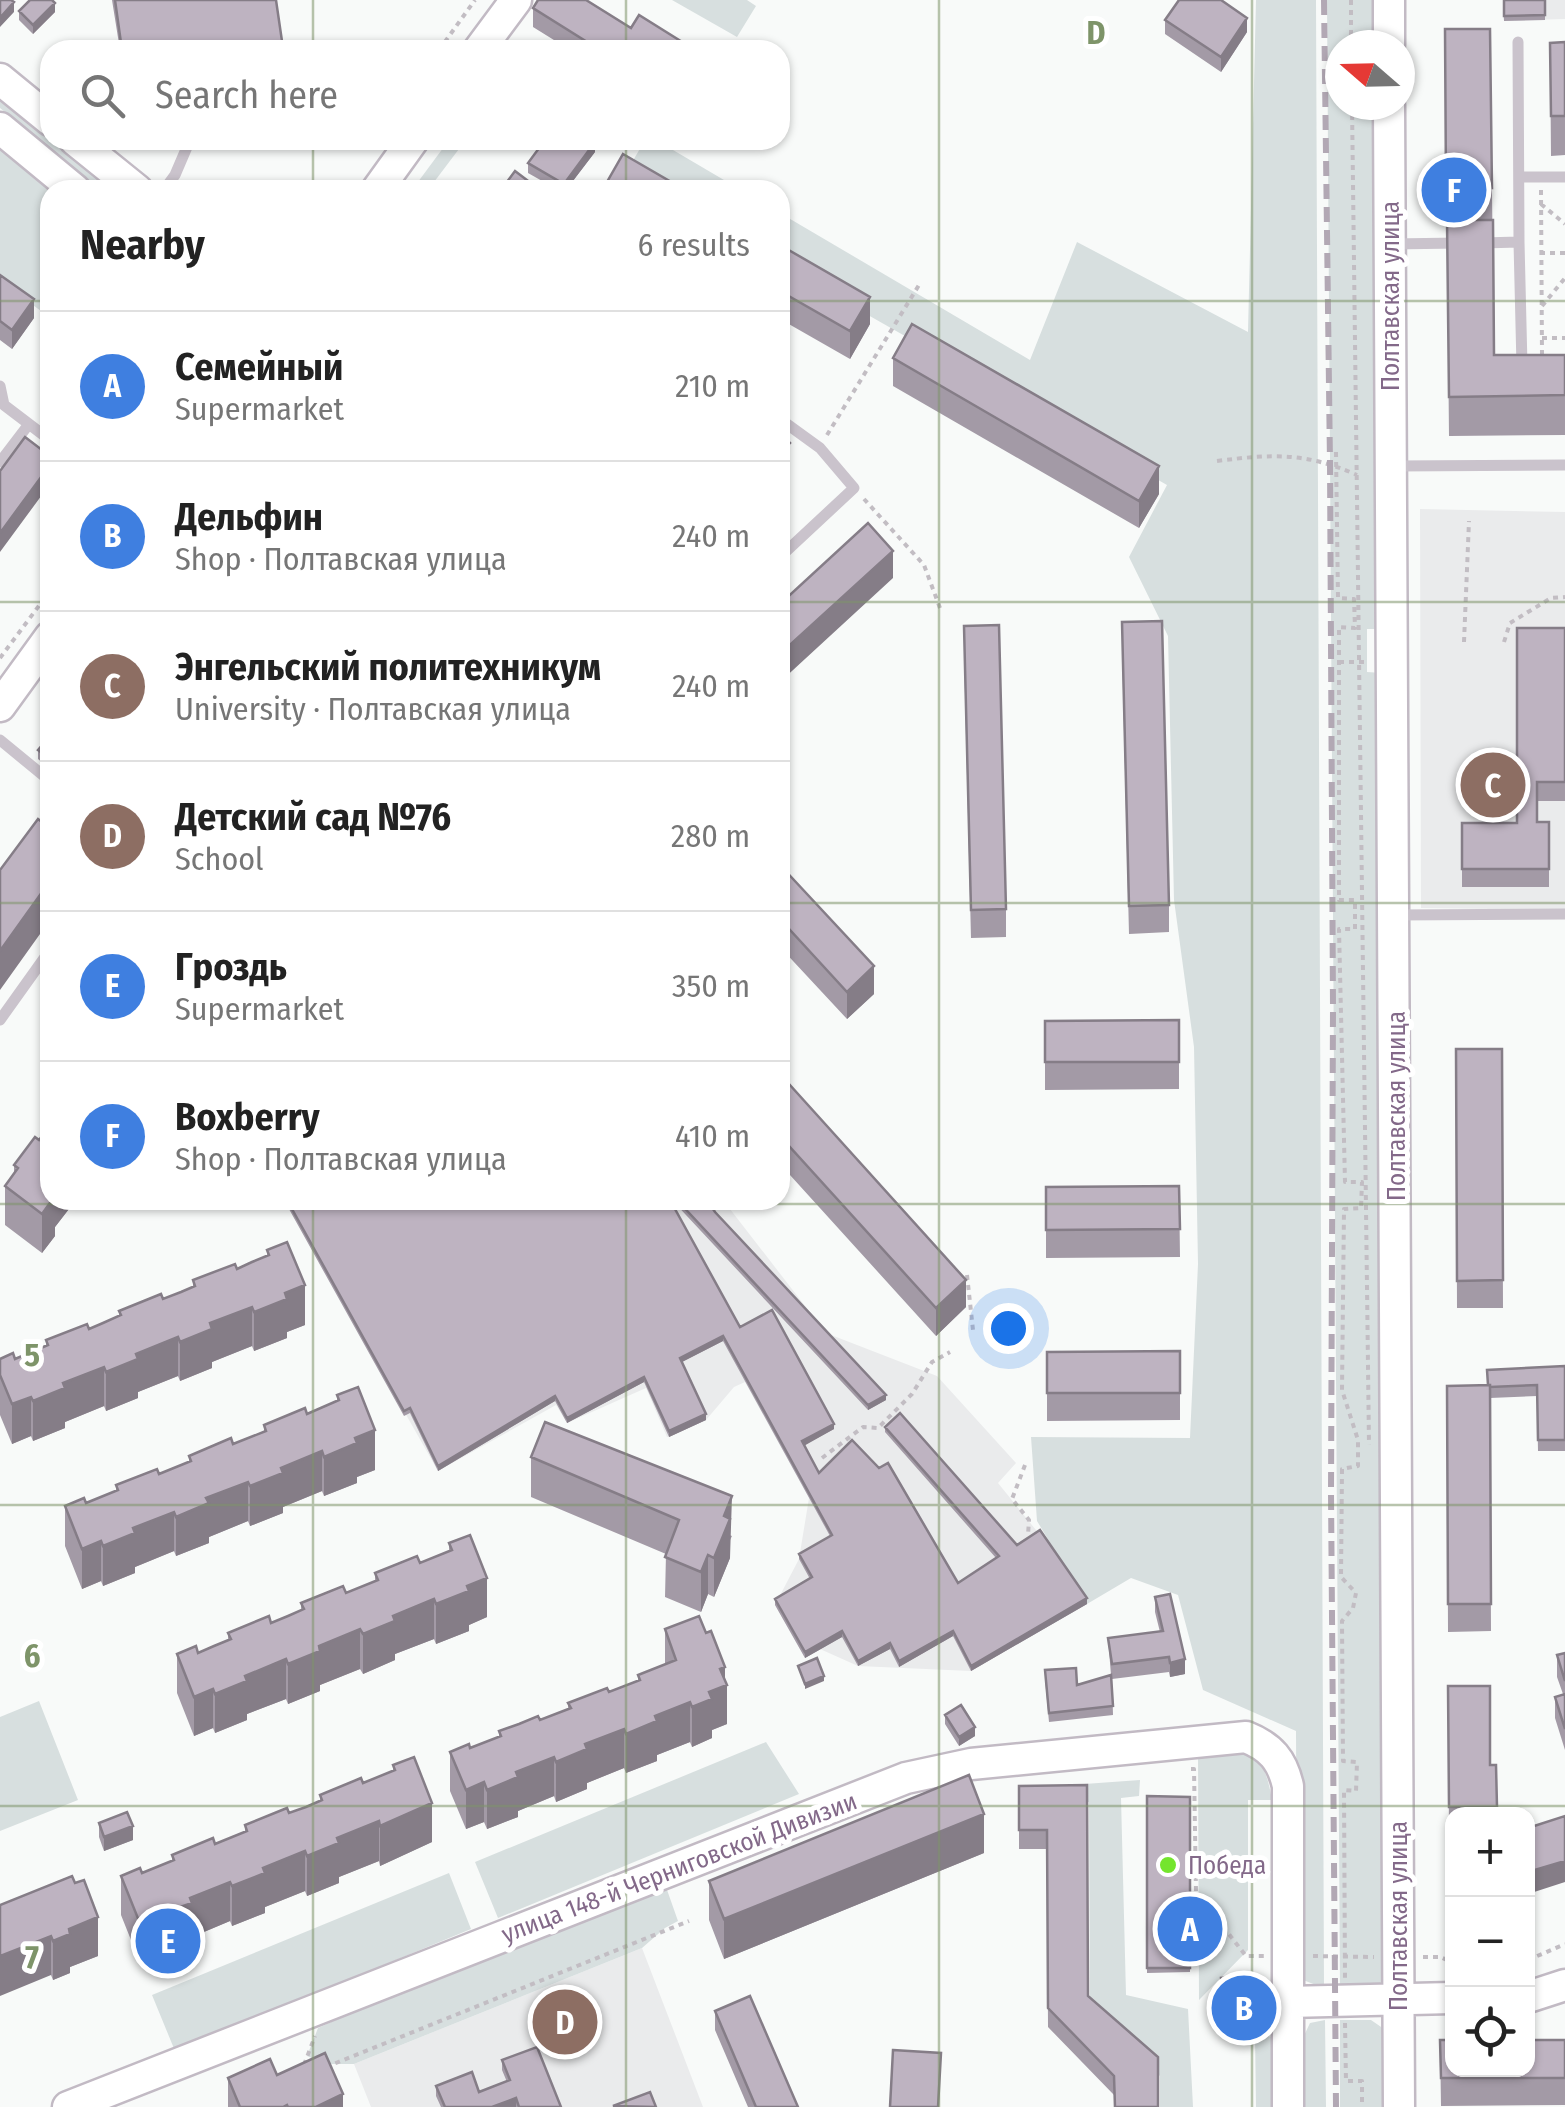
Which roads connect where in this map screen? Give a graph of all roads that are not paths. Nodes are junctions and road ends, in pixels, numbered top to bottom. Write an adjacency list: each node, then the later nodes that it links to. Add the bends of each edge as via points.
1 (516, 0): 4 (street)
2 (1389, 0): 3 (street)
3 (1389, 30)
4 (486, 40)
5 (1518, 42): 14 (lane)
6 (0, 80): 7 (street)
7 (40, 112)
8 (1389, 120): 19 (street, Полтавская улица)
9 (0, 128): 15 (street)
10 (87, 150): 16 (street)
11 (186, 150): 17 (lane)
12 (407, 150): 18 (street)
13 (1565, 176): 14 (lane)
14 (1519, 177): 20 (lane)
15 (63, 180)
16 (125, 180)
17 (171, 180)
18 (384, 180)
19 (1390, 244): 20 (lane); 27 (street, Полтавская улица)
20 (1520, 248): 21 (lane, via 1520,358 1526,370)
21 (1542, 370)
22 (0, 386): 23 (lane, via 4,405)
23 (29, 424): 25 (lane); 26 (lane)
24 (790, 427): 29 (lane, via 820,448 854,488)
25 (40, 432)
26 (0, 462)
27 (1390, 466): 28 (lane); 35 (street, Полтавская улица)
28 (1565, 466)
29 (790, 548)
30 (40, 651): 31 (street)
31 (0, 706)
32 (0, 740): 33 (lane)
33 (40, 773)
34 (1565, 914): 35 (lane)
35 (1395, 915): 41 (street, Полтавская улица, via 1386,1957)
36 (40, 964): 37 (lane)
37 (0, 1020)
38 (1565, 1985): 39 (street)
39 (1535, 1995)
40 (1445, 1998): 41 (street)
41 (1372, 2000): 42 (street); 45 (street, Полтавская улица)
42 (1288, 2002): 43 (street, улица 148-й Черниговской Дивизии, via 1288,1786 1274,1754 1246,1737 972,1764 906,1778); 44 (street)
43 (85, 2104)
44 (1288, 2107)
45 (1399, 2107)

